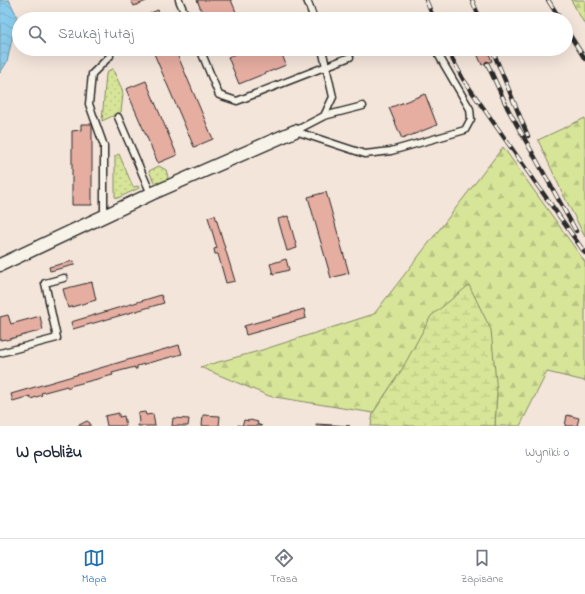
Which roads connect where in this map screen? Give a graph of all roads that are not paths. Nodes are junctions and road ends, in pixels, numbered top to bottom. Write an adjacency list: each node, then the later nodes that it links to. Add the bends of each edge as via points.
1 (179, 0): 3 (lane)
2 (307, 0): 4 (lane)
3 (184, 12)
4 (311, 12)
5 (110, 56): 16 (lane, via 92,74 89,104 104,146)
6 (203, 56): 10 (lane, via 219,95 236,101)
7 (324, 56): 10 (lane)
8 (439, 56): 14 (lane, via 470,109 471,119 465,130 391,151 365,154)
9 (350, 57): 10 (lane)
10 (326, 66): 12 (lane, via 333,97)
11 (363, 106): 12 (lane)
12 (324, 116): 14 (lane)
13 (118, 118): 15 (lane)
14 (295, 131): 15 (street)
15 (151, 194): 16 (street)
16 (104, 216): 17 (street)
17 (0, 264)
18 (64, 278): 19 (lane, via 45,283 57,338)
19 (0, 353)

